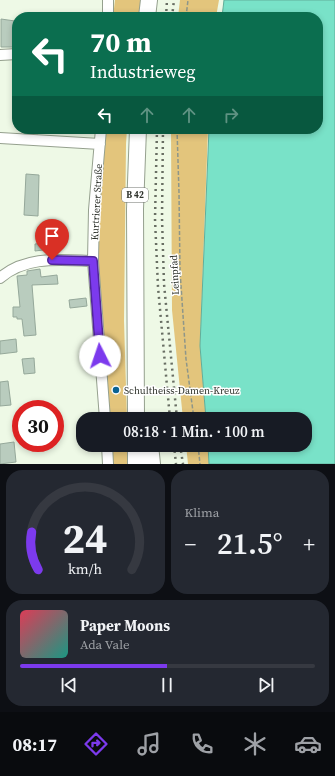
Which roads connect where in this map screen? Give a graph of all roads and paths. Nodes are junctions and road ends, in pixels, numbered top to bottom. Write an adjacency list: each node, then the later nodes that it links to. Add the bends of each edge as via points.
1 (108, 0): 4 (street)
2 (149, 0): 5 (main road)
3 (188, 0): 6 (path)
4 (108, 12)
5 (148, 12)
6 (187, 12)
7 (12, 54): 8 (street)
8 (0, 55)
9 (101, 134): 13 (street, Kurtrierer Straße)
10 (138, 134): 16 (main road, B 42, via 135,209)
11 (177, 134): 20 (path, Leinpfad, via 180,270 186,358)
12 (0, 138): 13 (street)
13 (100, 144): 14 (street, Kurtrierer Straße, via 94,210)
14 (93, 261): 15 (street, via 38,261 26,264); 17 (street, Kurtrierer Straße)
15 (0, 278)
16 (136, 391): 18 (main road, B 42); 19 (main road, B 42)
17 (104, 412)
18 (136, 412)
19 (143, 412)
20 (193, 412)
21 (107, 452): 25 (street)
22 (136, 452): 26 (main road)
23 (151, 452): 27 (main road)
24 (199, 452): 28 (path)
25 (108, 464)
26 (136, 464)
27 (152, 464)
28 (200, 464)

